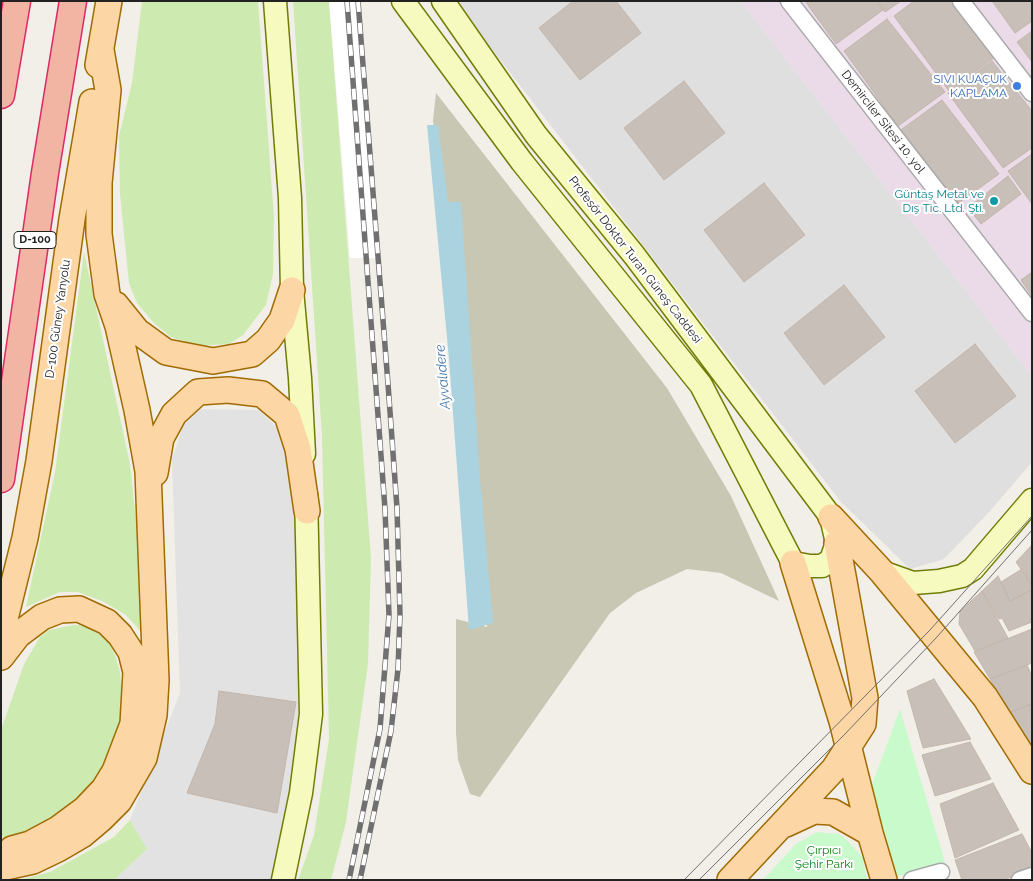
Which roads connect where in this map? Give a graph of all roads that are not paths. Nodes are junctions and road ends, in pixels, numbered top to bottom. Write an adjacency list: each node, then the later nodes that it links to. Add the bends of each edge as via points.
1 (17, 1): 11 (highway)
2 (73, 1): 15 (highway, D-100)
3 (109, 1): 9 (main road, D-100 Güney Yanyolu)
4 (275, 1): 12 (main road, via 290,198)
5 (403, 1): 21 (main road, via 522,162 701,385)
6 (443, 1): 19 (main road, Profesör Doktor Turan Güneş Caddesi, via 536,135 634,255)
7 (789, 1): 14 (street, Demirciler Sitesi 10. yol)
8 (961, 1): 10 (street)
9 (101, 50): 13 (main road, via 108,90 99,183 99,234); 23 (main road, D-100 Güney Yanyolu, via 72,220 39,461 25,538)
10 (1032, 93)
11 (1, 95)
12 (292, 290): 13 (main road, via 282,320 268,340 252,354 213,361 166,352 152,344 124,317); 18 (main road)
13 (107, 294): 17 (main road, via 118,326 137,410)
14 (1032, 313)
15 (1, 479)
16 (1032, 500): 22 (main road, via 973,568 962,576 913,583)
17 (150, 502): 18 (main road, via 161,438 174,414 198,392 228,390 262,394 286,415 298,449); 30 (main road, via 156,680 154,715 144,758 119,801 82,835 33,860)
18 (307, 511): 33 (main road, via 311,714 302,793)
19 (831, 517): 20 (main road); 22 (main road)
20 (837, 543): 21 (main road, via 831,560 822,566); 25 (main road, via 865,698 863,724)
21 (793, 562): 25 (main road)
22 (882, 572): 26 (main road, via 985,697)
23 (1, 635)
24 (1, 657): 29 (main road, via 18,635 42,617 60,610 79,609 107,622 120,634 131,652 136,672 134,724 104,789 85,809 58,829 30,844)
25 (848, 748): 27 (main road, via 834,769); 28 (main road)
26 (1031, 766)
27 (779, 828): 28 (main road, via 814,811 833,812); 34 (main road)
28 (870, 833): 35 (main road)
29 (1, 851)
30 (1, 868)
31 (941, 872): 36 (street)
32 (1032, 876): 37 (street)
33 (283, 880)
34 (730, 880)
35 (884, 880)
36 (912, 880)
37 (1020, 880)

